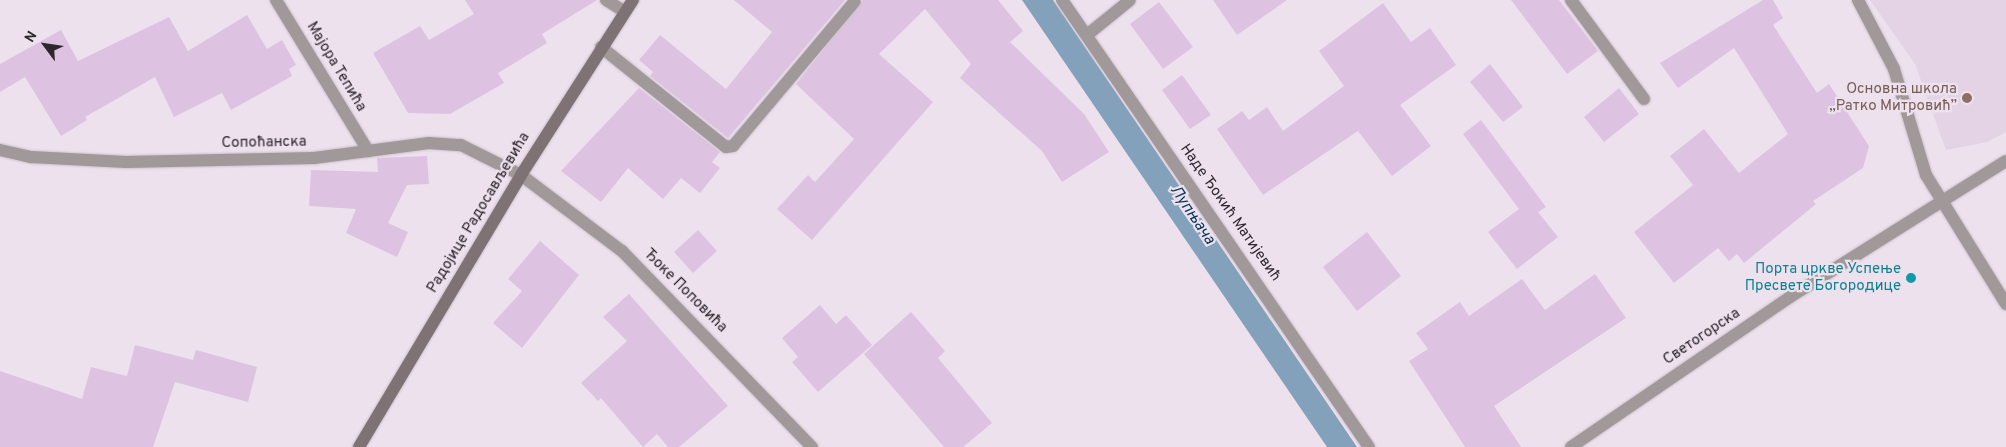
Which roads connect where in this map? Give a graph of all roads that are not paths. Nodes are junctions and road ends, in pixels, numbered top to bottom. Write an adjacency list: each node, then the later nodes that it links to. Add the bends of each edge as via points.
1 (276, 0): 14 (street, Мајора Тепића)
2 (606, 0): 9 (street)
3 (633, 0): 9 (main road, Радојице Радосављевића)
4 (1062, 0): 10 (street, Наде Ђокић Матијевић)
5 (1130, 0): 10 (street)
6 (1571, 0): 12 (street)
7 (1858, 0): 17 (street, via 1894,69 1917,154)
8 (855, 2): 11 (street, via 733,146 726,147)
9 (625, 12): 11 (main road, Радојице Радосављевића)
10 (1087, 35): 21 (street, Наде Ђокић Матијевић)
11 (601, 47): 16 (main road, Радојице Радосављевића)
12 (1644, 99)
13 (0, 150): 14 (street, Сопоћанска, via 31,157 117,162 279,159)
14 (368, 151): 16 (street, Сопоћанска, via 429,143 461,145)
15 (2006, 161): 17 (street, Светогорска)
16 (521, 175): 19 (main road, Радојице Радосављевића); 20 (street, Ђоке Поповића, via 645,272)
17 (1939, 200): 18 (street); 22 (street, Светогорска)
18 (2006, 304)
19 (359, 447)
20 (812, 447)
21 (1369, 447)
22 (1571, 447)

